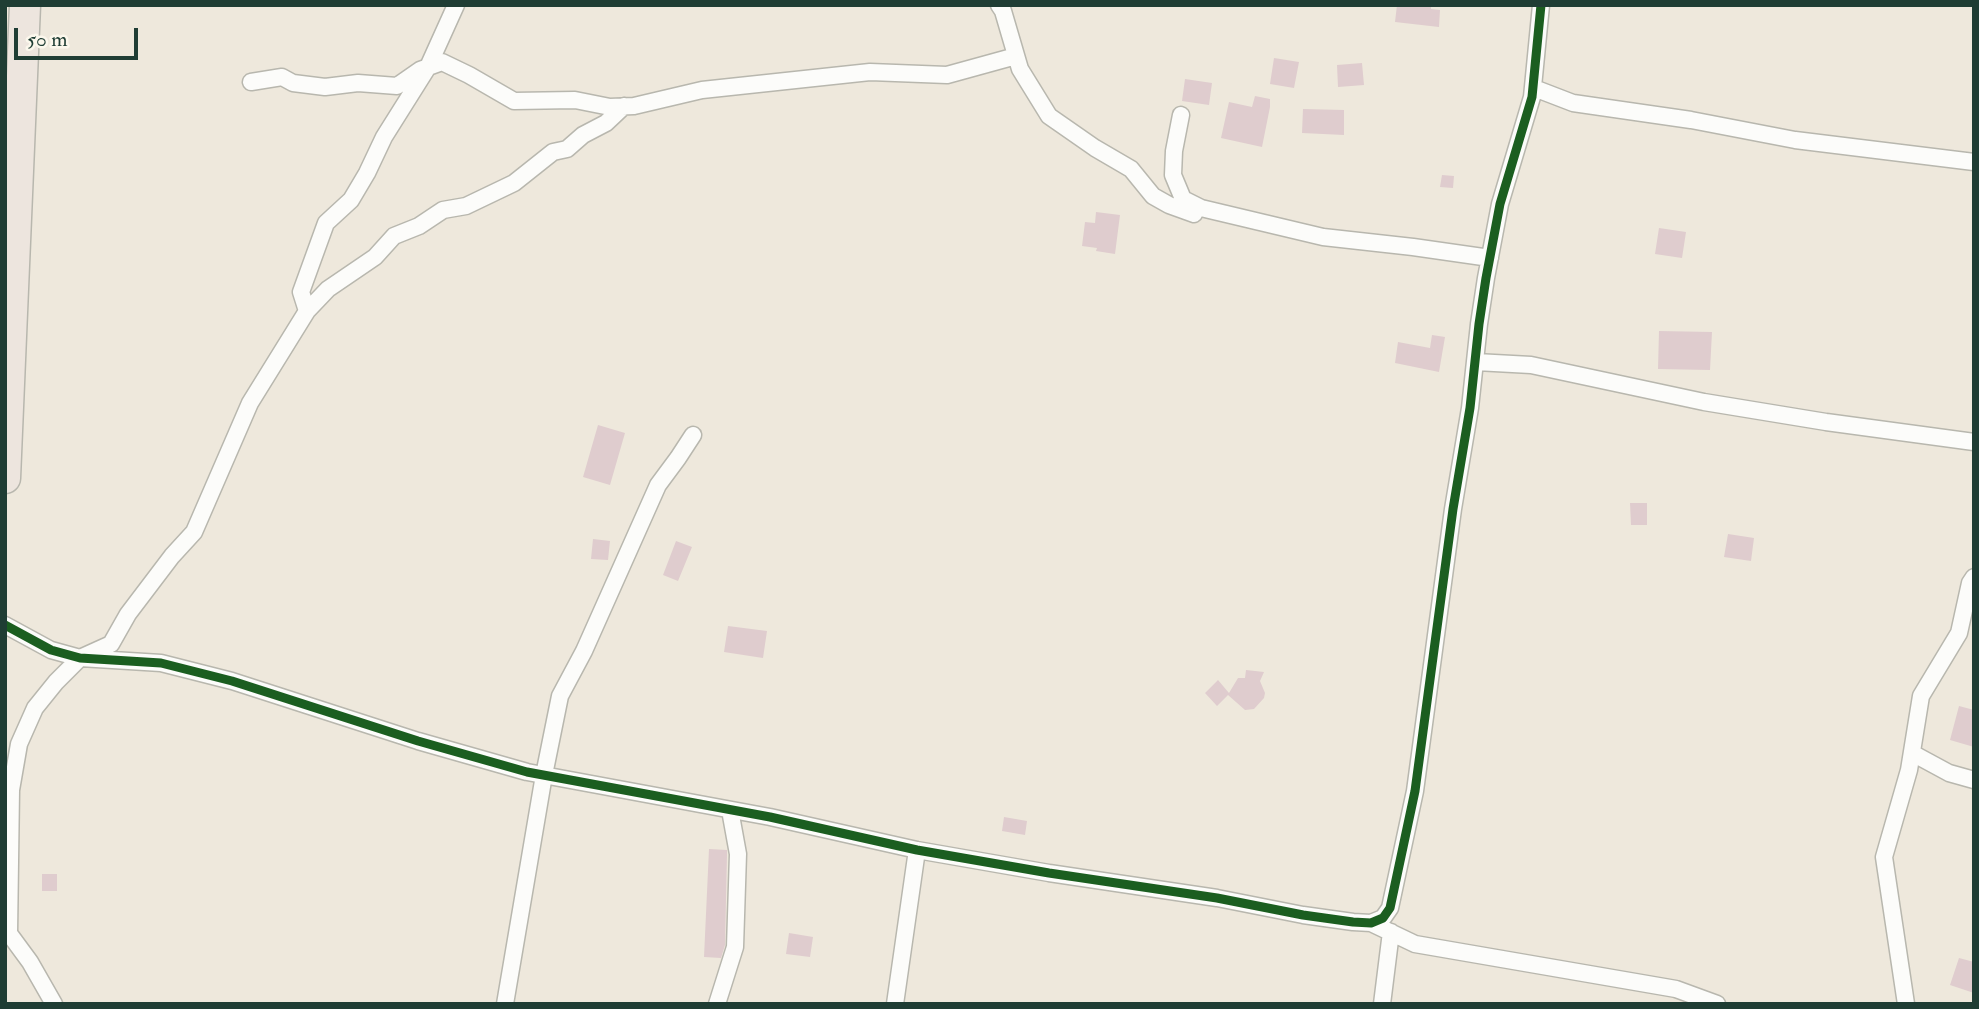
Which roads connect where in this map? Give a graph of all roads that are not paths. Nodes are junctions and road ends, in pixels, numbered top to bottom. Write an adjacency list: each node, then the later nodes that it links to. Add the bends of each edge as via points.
1 (25, 5): 18 (highway)
2 (456, 5): 6 (street)
3 (999, 5): 5 (street)
4 (1541, 5): 8 (street)
5 (1016, 56): 9 (street, via 947,75 870,72 702,90); 12 (street, via 1049,116 1131,169 1153,197 1198,215)
6 (428, 67): 7 (street, via 397,86 358,83 325,87 282,77); 9 (street, via 442,62 514,101 575,100); 14 (street, via 351,200 326,223 301,292)
7 (251, 82)
8 (1534, 88): 11 (street, via 1573,103 1795,140); 13 (street, via 1500,204)
9 (624, 106): 14 (street, via 606,123 567,149 553,152 514,183 466,206 443,210 394,236 375,257 328,289)
10 (1181, 115): 12 (street, via 1173,175 1183,198)
11 (1974, 162)
12 (1221, 213): 13 (street, via 1323,237)
13 (1490, 258): 15 (street)
14 (307, 312): 21 (street, via 250,403 194,532 128,614 111,644)
15 (1476, 362): 17 (street, via 1531,365 1704,402); 27 (street, via 1415,791 1390,908 1383,918)
16 (693, 435): 23 (street, via 658,485 560,696)
17 (1974, 442)
18 (5, 478)
19 (1974, 577): 22 (street, via 1959,633 1921,696)
20 (5, 625): 21 (street, via 51,650)
21 (80, 658): 23 (street, via 161,663); 28 (street, via 35,708 19,744 11,790)
22 (1912, 753): 24 (street, via 1949,773); 36 (street, via 1884,857)
23 (544, 775): 25 (street); 31 (street)
24 (1974, 780)
25 (730, 810): 26 (street); 32 (street, via 738,854 735,947)
26 (917, 850): 27 (street); 33 (street)
27 (1371, 923): 29 (street)
28 (7, 931): 30 (street)
29 (1391, 932): 34 (street); 35 (street, via 1415,943 1676,989)
30 (54, 1004)
31 (505, 1004)
32 (717, 1004)
33 (895, 1004)
34 (1382, 1004)
35 (1717, 1004)
36 (1906, 1004)

